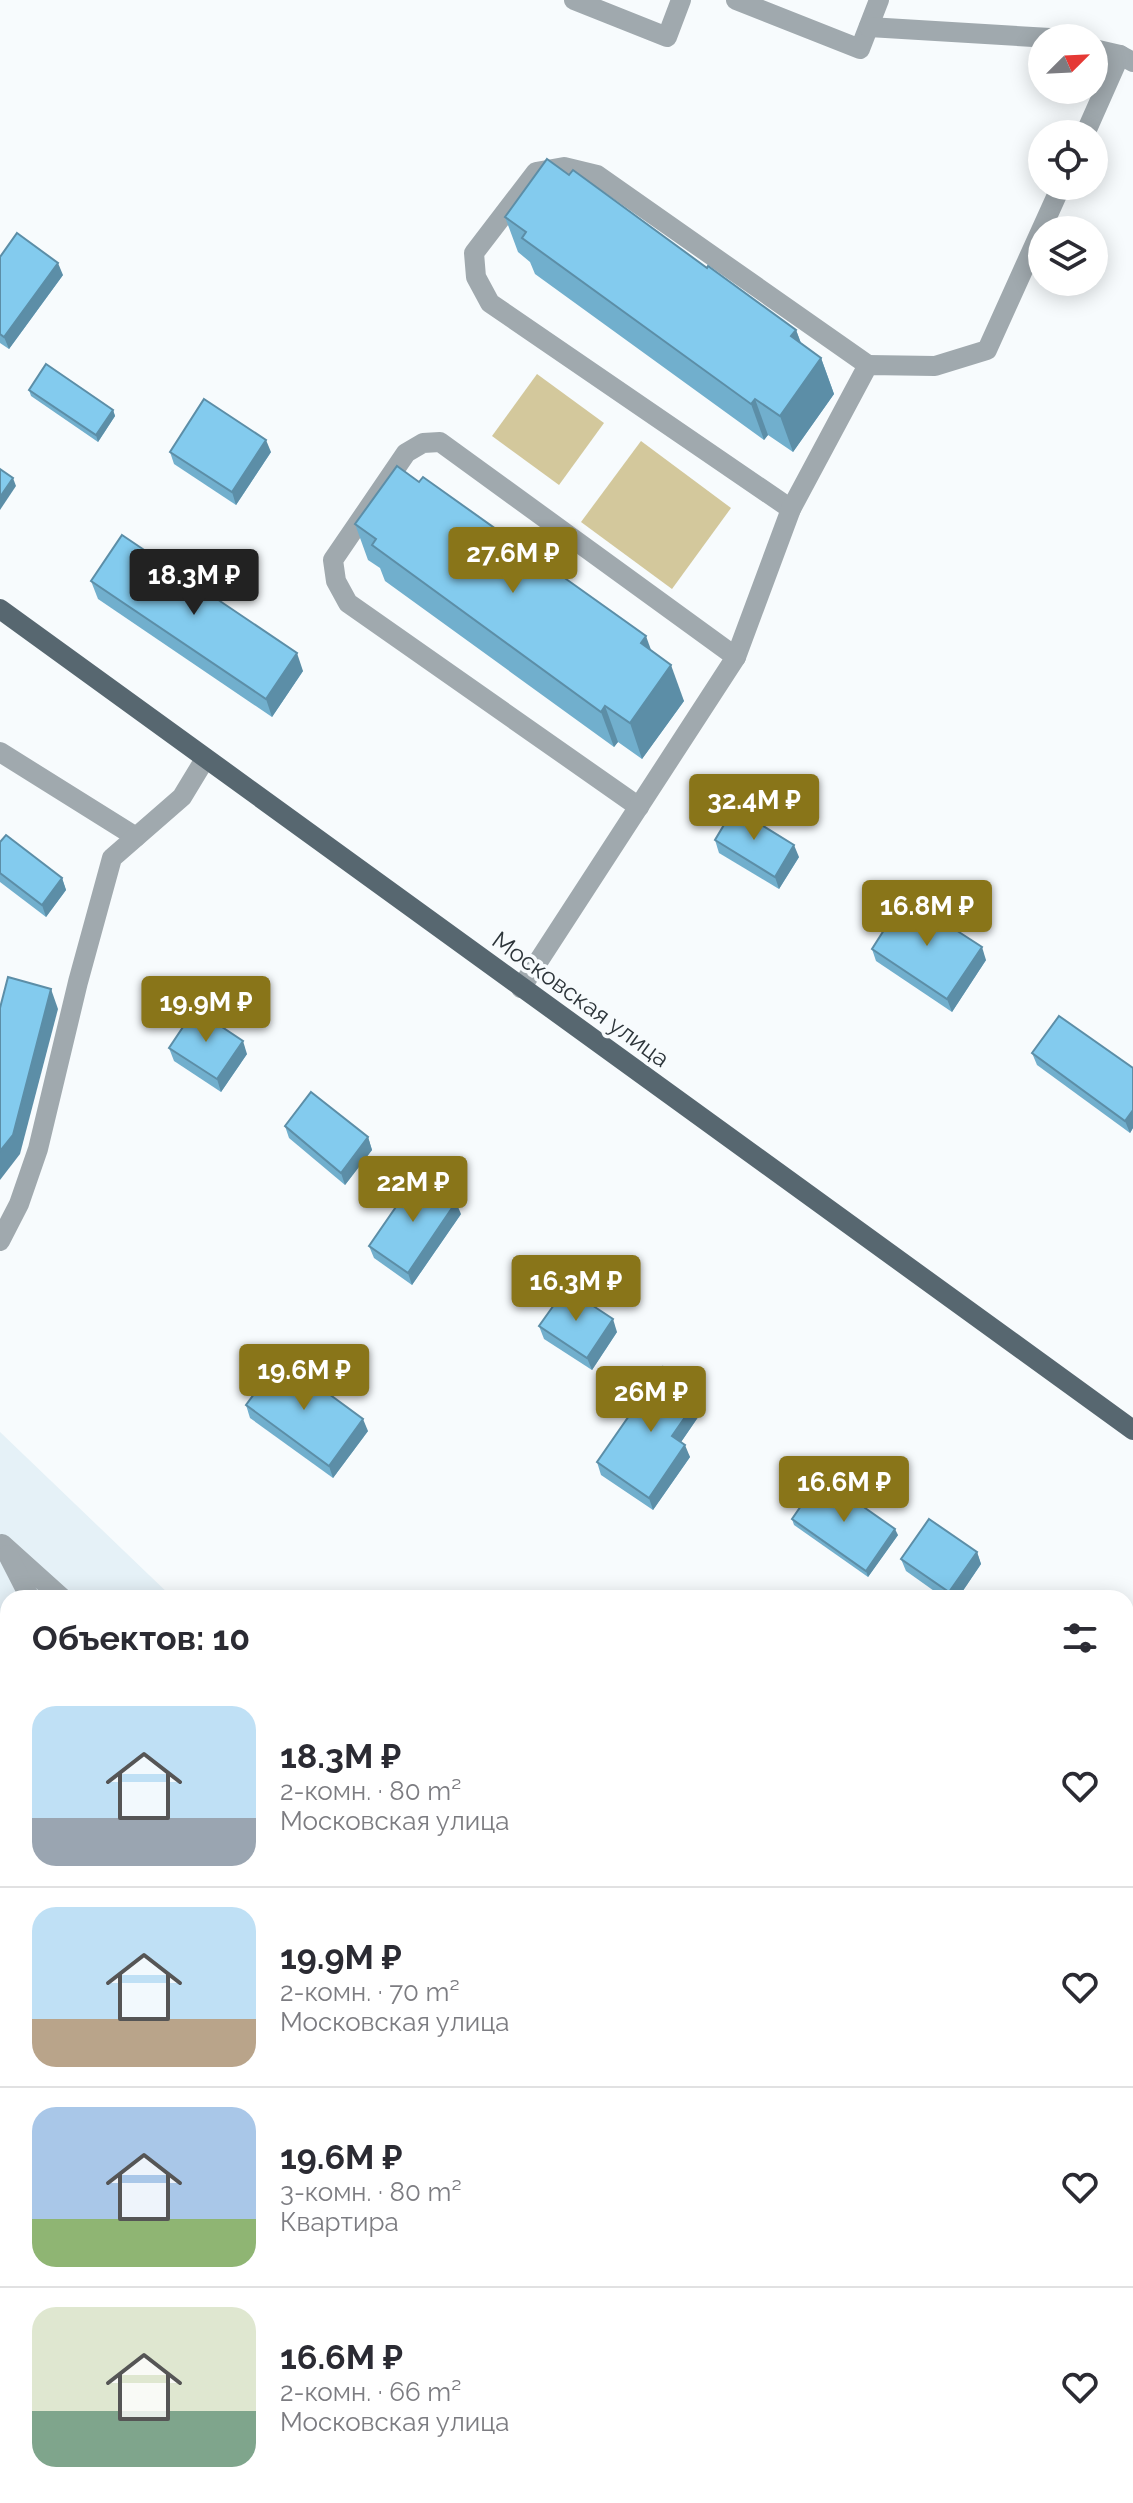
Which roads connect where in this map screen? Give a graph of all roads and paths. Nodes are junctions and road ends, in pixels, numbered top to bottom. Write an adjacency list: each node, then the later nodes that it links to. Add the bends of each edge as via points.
1 (574, 0): 2 (lane, via 667,37)
2 (681, 0)
3 (736, 0): 5 (lane, via 860,49)
4 (879, 0): 5 (lane)
5 (869, 27): 6 (lane)
6 (1028, 37)
7 (1127, 58): 8 (lane)
8 (1093, 120)
9 (1055, 200): 10 (lane, via 987,350 935,366)
10 (868, 365): 11 (lane); 11 (lane, via 597,175 564,167 536,172 474,253 476,277 490,303)
11 (791, 509): 13 (lane)
12 (0, 609): 15 (main road, Московская улица)
13 (736, 657): 16 (lane); 16 (lane, via 440,442 423,443 406,453 333,560 336,581 348,603)
14 (0, 752): 17 (lane)
15 (205, 759): 17 (lane, via 182,797); 18 (main road, Московская улица)
16 (639, 807): 18 (lane)
17 (136, 837): 19 (lane, via 112,858 38,1149)
18 (521, 988): 20 (main road, Московская улица)
19 (0, 1241)
20 (1133, 1430)
21 (1, 1542): 22 (lane); 23 (lane)
22 (26, 1590)
23 (53, 1590)

